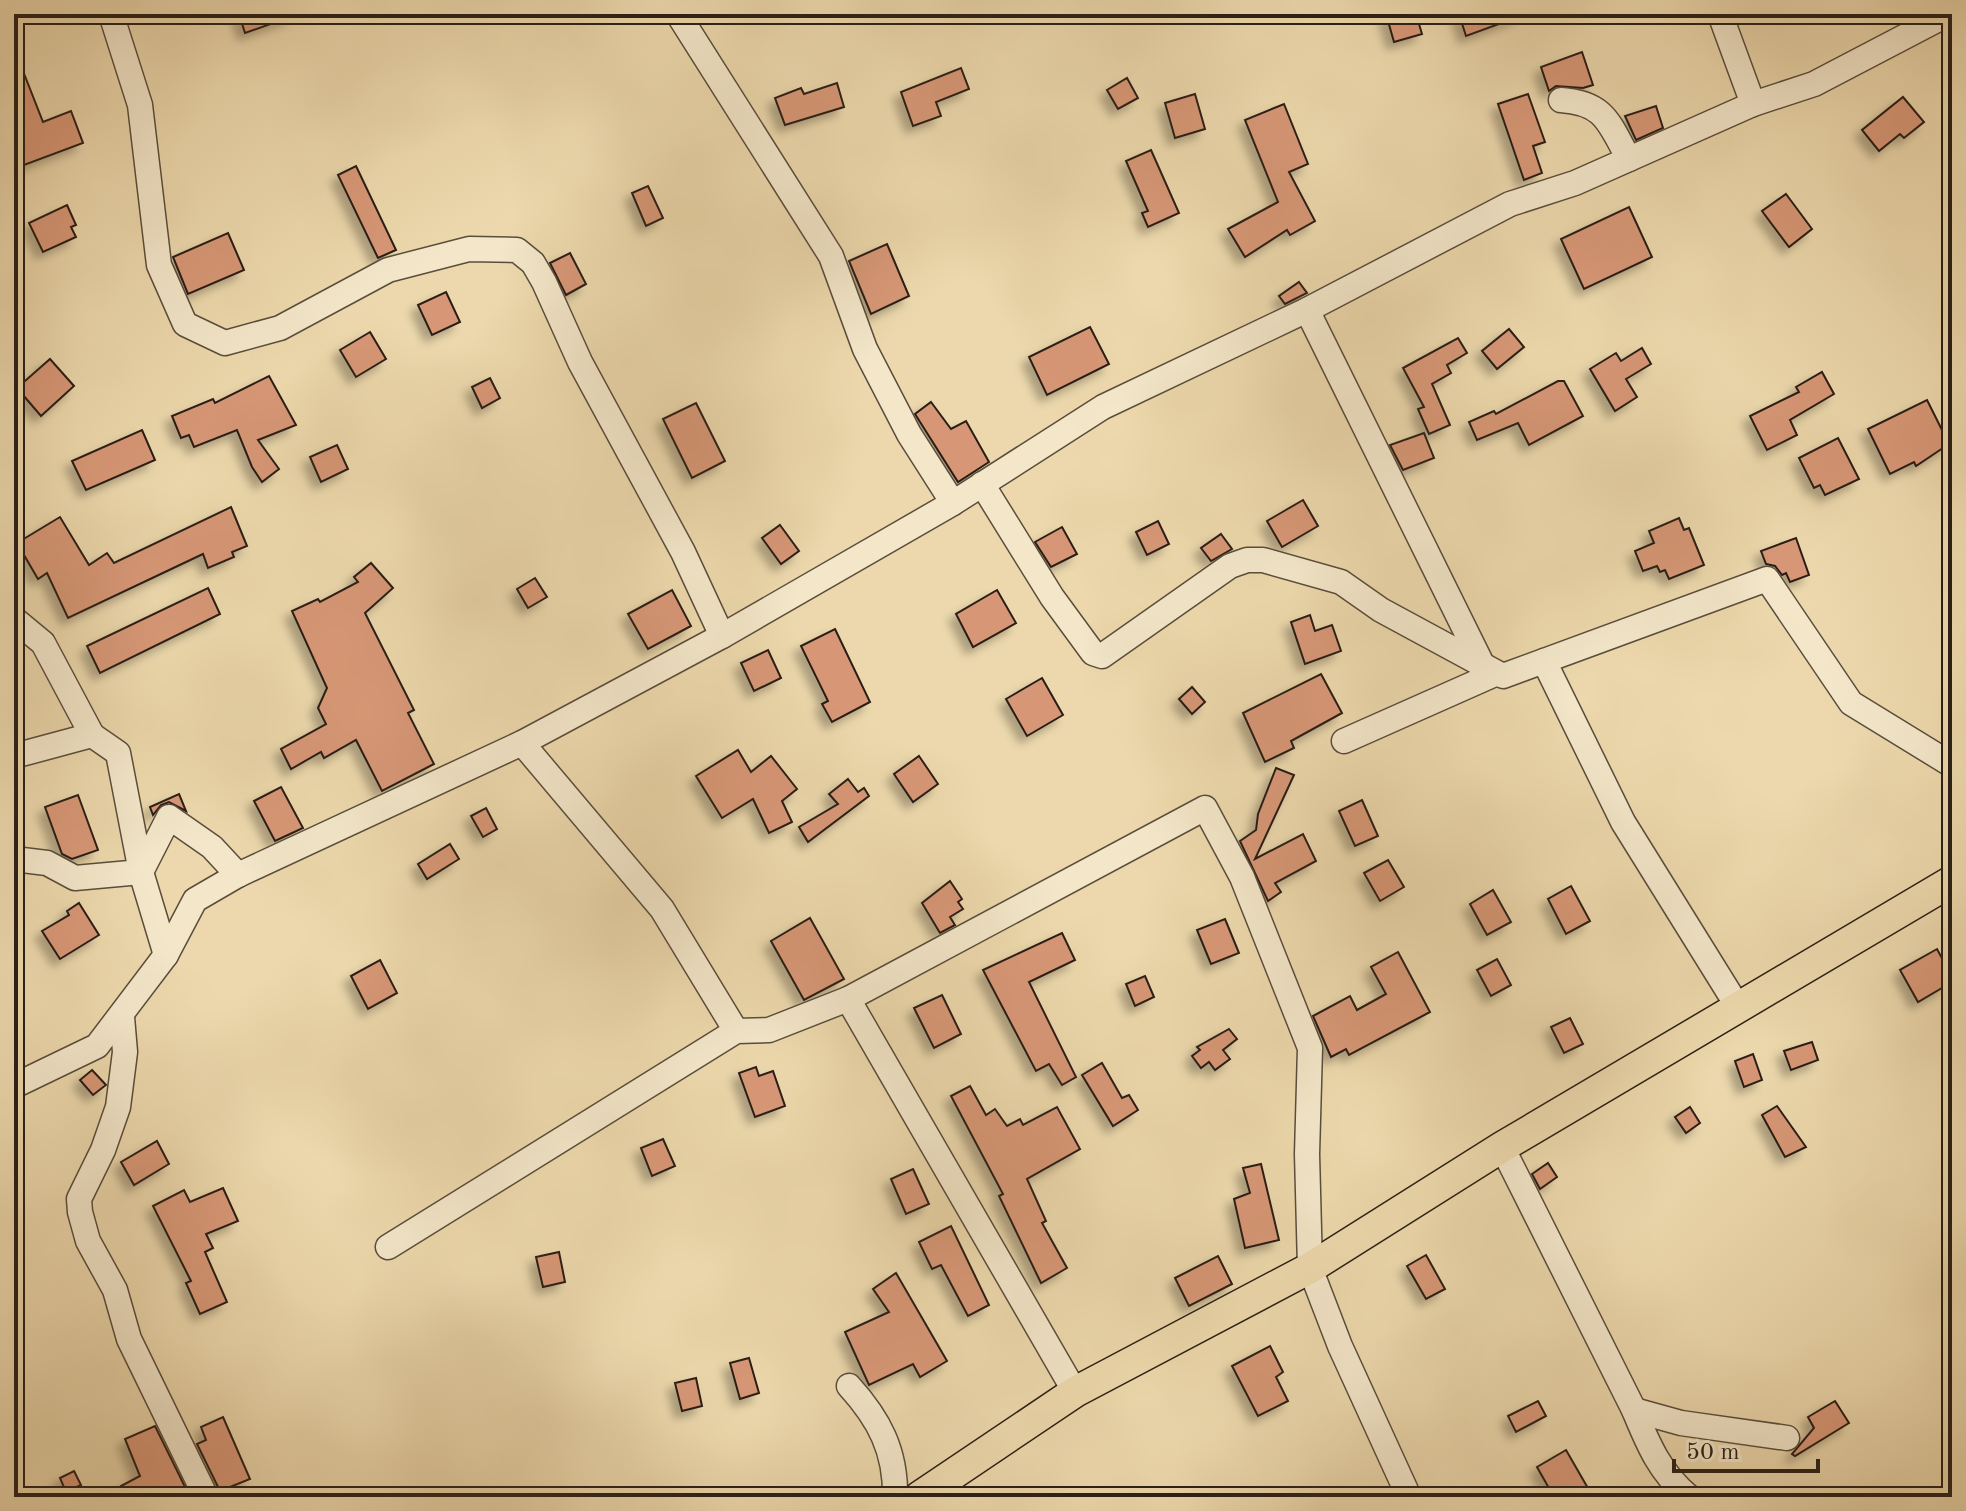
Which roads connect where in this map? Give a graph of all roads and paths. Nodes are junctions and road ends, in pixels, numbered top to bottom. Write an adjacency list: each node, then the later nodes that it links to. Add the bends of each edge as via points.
1 (111, 14): 12 (street, via 140,105 159,265 185,324 225,343 280,328 388,270 469,249 517,250 544,282)
2 (678, 14): 10 (street, via 831,256 865,349)
3 (1720, 14): 6 (street)
4 (1948, 14): 6 (street, via 1814,84)
5 (1561, 100): 7 (street, via 1596,107)
6 (1753, 104): 7 (street)
7 (1629, 159): 8 (street, via 1510,204)
8 (1307, 310): 9 (street, via 1103,407); 14 (street)
9 (982, 484): 10 (street); 14 (street, via 1093,653 1112,652 1230,566 1263,560 1341,582 1381,610)
10 (953, 503): 12 (street)
11 (14, 619): 15 (street, via 43,643)
12 (722, 636): 17 (street)
13 (1544, 661): 14 (street, via 1503,676); 19 (street, via 1767,579 1851,703); 26 (street, via 1623,822)
14 (1487, 667): 16 (street)
15 (92, 735): 18 (street); 21 (street, via 118,753)
16 (1344, 741)
17 (522, 743): 22 (street); 28 (street, via 662,909)
18 (14, 756)
19 (1952, 765)
20 (14, 859): 21 (street, via 47,863 75,878)
21 (141, 872): 22 (street, via 169,817 212,847); 24 (street)
22 (238, 875): 24 (street, via 195,900)
23 (1952, 881): 26 (main road)
24 (166, 955): 27 (street)
25 (848, 999): 28 (street, via 769,1030); 32 (street, via 1205,808 1242,877 1310,1048); 34 (street)
26 (1738, 1007): 30 (main road)
27 (122, 1017): 29 (street, via 97,1046); 37 (street, via 125,1052 118,1107 79,1199 80,1212 88,1241 115,1290 129,1339)
28 (736, 1031): 31 (street)
29 (14, 1086)
30 (1502, 1147): 32 (main road); 35 (street)
31 (388, 1247)
32 (1310, 1268): 34 (main road); 40 (street)
33 (849, 1386): 38 (street, via 881,1425)
34 (1075, 1392): 39 (main road)
35 (1634, 1410): 36 (street, via 1706,1428); 41 (street, via 1668,1479)
36 (1787, 1438)
37 (205, 1497)
38 (895, 1497)
39 (919, 1497)
40 (1409, 1497)
41 (1689, 1497)

